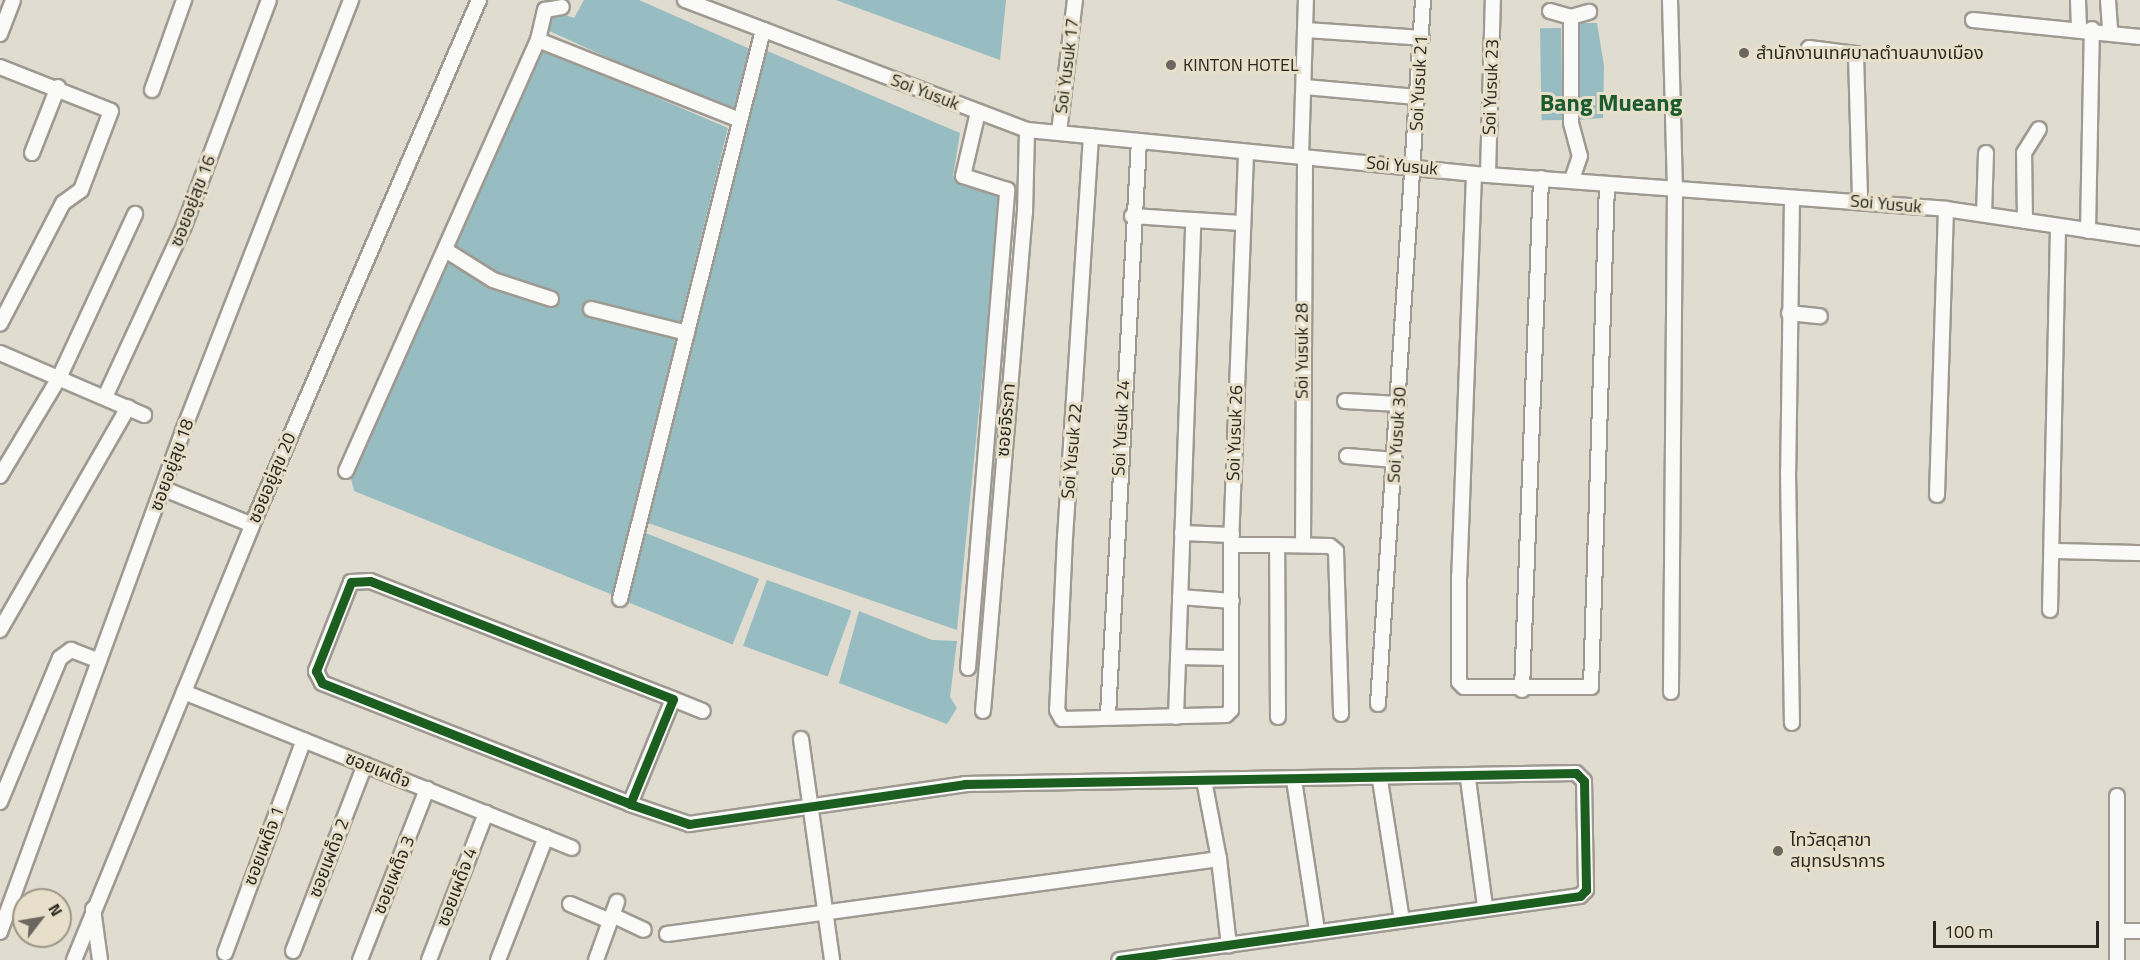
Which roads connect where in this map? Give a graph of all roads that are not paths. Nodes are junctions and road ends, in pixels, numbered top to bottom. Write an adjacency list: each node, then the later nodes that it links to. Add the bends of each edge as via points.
1 (13, 0): 23 (street)
2 (184, 0): 31 (street)
3 (270, 0): 71 (street, ซอยอยู่สุข 16, via 184,226)
4 (351, 0): 80 (street, ซอยอยู่สุข 18)
5 (479, 0): 82 (street, ซอยอยู่สุข 20)
6 (685, 0): 20 (street, Soi Yusuk)
7 (1075, 0): 37 (street, Soi Yusuk 17)
8 (1306, 0): 21 (street, Soi Yusuk 28)
9 (1423, 0): 25 (street, Soi Yusuk 21)
10 (1493, 0): 45 (street, Soi Yusuk 23)
11 (1670, 0): 49 (street)
12 (2078, 0): 19 (street)
13 (2108, 0): 22 (street)
14 (562, 7): 26 (street, via 545,10)
15 (1550, 11): 17 (street)
16 (1589, 12): 17 (street)
17 (1571, 17): 47 (street, via 1571,123 1580,156)
18 (1973, 20): 19 (street)
19 (2086, 29): 22 (street); 60 (street)
20 (763, 30): 33 (street, Soi Yusuk); 34 (street)
21 (1306, 30): 25 (street); 30 (street, Soi Yusuk 28)
22 (2110, 31): 24 (street)
23 (0, 34)
24 (2140, 37)
25 (1422, 38): 32 (street, Soi Yusuk 21)
26 (538, 40): 34 (street); 62 (street)
27 (1809, 48): 51 (street, via 1856,54)
28 (0, 67): 29 (street)
29 (58, 87): 41 (street); 67 (street, via 111,111 81,190 63,203)
30 (1305, 87): 32 (street); 43 (street, Soi Yusuk 28)
31 (152, 90)
32 (1417, 97): 44 (street, Soi Yusuk 21)
33 (978, 112): 36 (street, Soi Yusuk); 97 (street, via 963,176 1007,190)
34 (740, 120): 68 (street)
35 (2039, 129): 57 (street, via 2024,153)
36 (1027, 130): 37 (street, Soi Yusuk); 104 (street, ซอยจิระภา, via 1025,213)
37 (1059, 132): 38 (street, Soi Yusuk)
38 (1091, 136): 39 (street, Soi Yusuk); 106 (street, Soi Yusuk 22, via 1057,710 1062,719)
39 (1139, 141): 40 (street, Soi Yusuk); 55 (street, Soi Yusuk 24)
40 (1246, 152): 43 (street, Soi Yusuk); 58 (street, Soi Yusuk 26)
41 (32, 153)
42 (1986, 153): 54 (street)
43 (1303, 157): 44 (street, Soi Yusuk); 86 (street, Soi Yusuk 28)
44 (1415, 167): 45 (street, Soi Yusuk); 73 (street, Soi Yusuk 30)
45 (1481, 174): 46 (street, Soi Yusuk); 98 (street, Soi Yusuk 23, via 1459,682 1464,687)
46 (1542, 178): 47 (street, Soi Yusuk); 98 (street)
47 (1572, 179): 48 (street, Soi Yusuk)
48 (1607, 183): 49 (street, Soi Yusuk); 98 (street, via 1591,687)
49 (1675, 189): 50 (street, Soi Yusuk); 100 (street)
50 (1792, 198): 51 (street, Soi Yusuk); 65 (street)
51 (1860, 201): 52 (street, Soi Yusuk)
52 (1946, 209): 54 (street, Soi Yusuk); 81 (street)
53 (135, 214): 70 (street)
54 (1984, 214): 57 (street, Soi Yusuk)
55 (1132, 216): 56 (street); 106 (street, Soi Yusuk 24)
56 (1193, 220): 58 (street); 83 (street)
57 (2025, 221): 59 (street, Soi Yusuk)
58 (1242, 223): 84 (street, Soi Yusuk 26)
59 (2058, 226): 60 (street, Soi Yusuk); 87 (street)
60 (2088, 231): 61 (street, Soi Yusuk)
61 (2140, 238)
62 (447, 251): 63 (street, via 493,280); 78 (street)
63 (551, 299)
64 (591, 309): 68 (street)
65 (1789, 314): 66 (street); 109 (street)
66 (1820, 316)
67 (0, 324)
68 (687, 333): 90 (street)
69 (0, 353): 70 (street)
70 (59, 378): 71 (street); 79 (street)
71 (105, 398): 74 (street)
72 (1345, 401): 73 (street)
73 (1399, 404): 77 (street, Soi Yusuk 30)
74 (128, 407): 75 (street); 93 (street)
75 (144, 415)
76 (1347, 456): 77 (street)
77 (1395, 460): 102 (street, Soi Yusuk 30)
78 (346, 471)
79 (0, 476)
80 (164, 489): 82 (street); 96 (street, ซอยอยู่สุข 18)
81 (1937, 495)
82 (252, 525): 99 (street, ซอยอยู่สุข 20)
83 (1182, 533): 84 (street); 89 (street)
84 (1231, 540): 85 (street); 91 (street, Soi Yusuk 26)
85 (1277, 545): 86 (street); 108 (street)
86 (1303, 545): 105 (street, via 1336,550)
87 (2053, 551): 88 (street); 92 (street)
88 (2140, 552)
89 (1180, 597): 91 (street); 94 (street)
90 (620, 599)
91 (1232, 601): 95 (street, Soi Yusuk 26)
92 (2050, 610)
93 (0, 630)
94 (1178, 657): 95 (street); 107 (street)
95 (1231, 658): 107 (street, Soi Yusuk 26, via 1229,714)
96 (99, 661): 119 (street, via 71,650 60,658); 132 (street, ซอยอยู่สุข 18)
97 (968, 668)
98 (1522, 690)
99 (184, 692): 111 (street, ซอยเผด็จ); 127 (street, ซอยอยู่สุข 20)
100 (1671, 692)
101 (673, 699): 103 (street); 120 (street); 120 (street, via 370,581 356,578 344,595 315,671 322,683)
102 (1378, 704)
103 (703, 711)
104 (983, 711)
105 (1341, 714)
106 (1108, 715): 107 (street)
107 (1176, 717)
108 (1278, 717)
109 (1792, 723)
110 (801, 739): 121 (street)
111 (304, 740): 112 (street, ซอยเผด็จ); 140 (street, ซอยเผด็จ 1)
112 (365, 764): 117 (street, ซอยเผด็จ); 139 (street, ซอยเผด็จ 2)
113 (1468, 779): 116 (street); 128 (street); 128 (street, via 1576,773 1584,781 1584,893)
114 (1204, 780): 115 (street); 121 (street, via 965,784); 125 (street)
115 (1294, 780): 116 (street); 134 (street)
116 (1380, 780): 131 (street)
117 (427, 789): 122 (street, ซอยเผด็จ); 143 (street, ซอยเผด็จ 3)
118 (2117, 796): 135 (street)
119 (0, 802)
120 (630, 804): 121 (street, via 689,824)
121 (810, 807): 129 (street)
122 (486, 813): 123 (street, ซอยเผด็จ); 144 (street, ซอยเผด็จ 4)
123 (546, 837): 124 (street, ซอยเผด็จ); 145 (street)
124 (572, 848)
125 (1219, 859): 129 (street); 138 (street)
126 (570, 904): 130 (street)
127 (92, 907): 141 (street, ซอยอยู่สุข 20); 142 (street)
128 (1485, 907): 131 (street)
129 (825, 911): 137 (street); 147 (street)
130 (613, 913): 133 (street); 146 (street)
131 (1402, 920): 134 (street)
132 (1, 925)
133 (644, 930)
134 (1317, 931): 138 (street)
135 (2117, 931): 136 (street); 149 (street)
136 (2140, 931)
137 (667, 934)
138 (1229, 945): 148 (street)
139 (293, 951)
140 (225, 952)
141 (74, 960)
142 (100, 960)
143 (360, 960)
144 (429, 960)
145 (498, 960)
146 (596, 960)
147 (832, 960)
148 (1119, 960)
149 (2117, 960)

